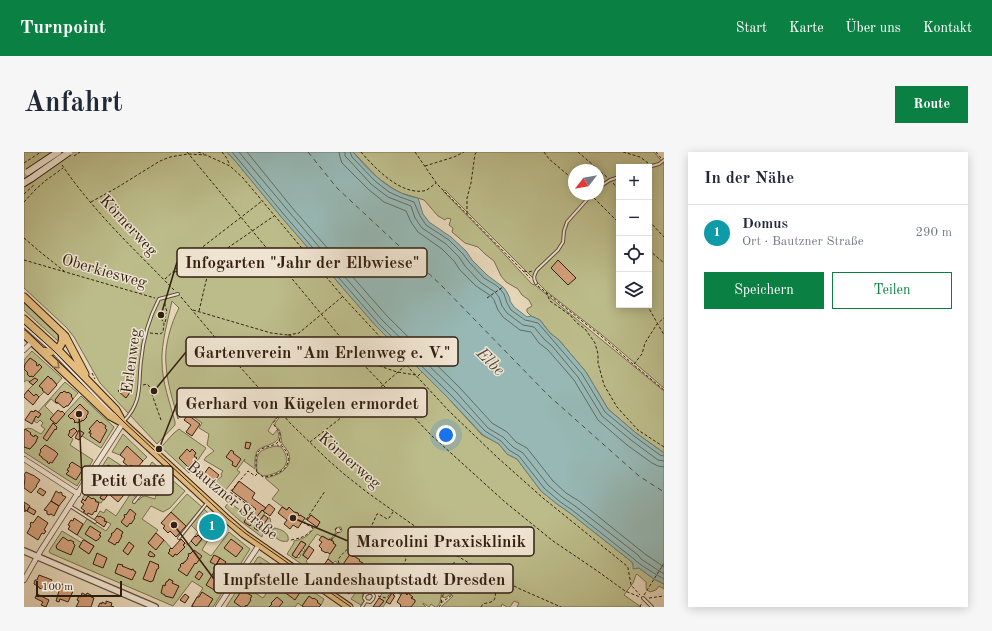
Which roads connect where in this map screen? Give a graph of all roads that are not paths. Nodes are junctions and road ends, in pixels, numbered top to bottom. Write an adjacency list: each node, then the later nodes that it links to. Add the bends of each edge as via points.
1 (58, 152): 5 (main road, bridge)
2 (69, 152): 7 (main road, bridge)
3 (664, 160): 4 (lane)
4 (652, 166)
5 (24, 175)
6 (616, 177): 8 (lane)
7 (24, 183)
8 (604, 184)
9 (587, 200): 10 (lane, via 567,222 563,242 558,250 537,270 534,278)
10 (536, 283)
11 (178, 294): 13 (lane, Oberkiesweg)
12 (24, 297): 16 (main road)
13 (159, 299): 23 (lane, Erlenweg, via 148,322 140,362 138,398)
14 (24, 319): 20 (main road, Bautzner Straße)
15 (24, 326): 20 (lane)
16 (62, 332): 20 (main road, via 62,342); 22 (main road)
17 (24, 334): 18 (main road, Bautzner Straße)
18 (32, 342): 19 (street); 21 (main road, Bautzner Straße)
19 (24, 350)
20 (54, 350): 21 (main road); 22 (main road, Bautzner Straße); 23 (lane)
21 (42, 351): 23 (main road, Bautzner Straße, one-way to 23, via 110,416)
22 (92, 380): 23 (main road, Bautzner Straße)
23 (123, 423): 25 (main road, Bautzner Straße); 26 (street)
24 (24, 459): 26 (street)
25 (174, 471): 27 (lane, via 158,490 143,491); 28 (main road, Bautzner Straße)
26 (78, 494): 29 (street)
27 (134, 502)
28 (208, 502): 31 (lane); 32 (main road, Bautzner Straße)
29 (70, 506): 30 (lane); 34 (street)
30 (94, 522)
31 (179, 538)
32 (259, 545): 37 (main road, Bautzner Straße); 41 (street)
33 (24, 550): 34 (street)
34 (38, 556): 36 (street); 40 (street)
35 (342, 579): 37 (lane)
36 (24, 580)
37 (332, 595): 42 (main road, Bautzner Straße)
38 (643, 598): 44 (lane)
39 (366, 602): 39 (lane, via 365,595 372,593 373,599); 43 (lane)
40 (155, 607)
41 (218, 607)
42 (349, 607)
43 (362, 607)
44 (652, 607)

